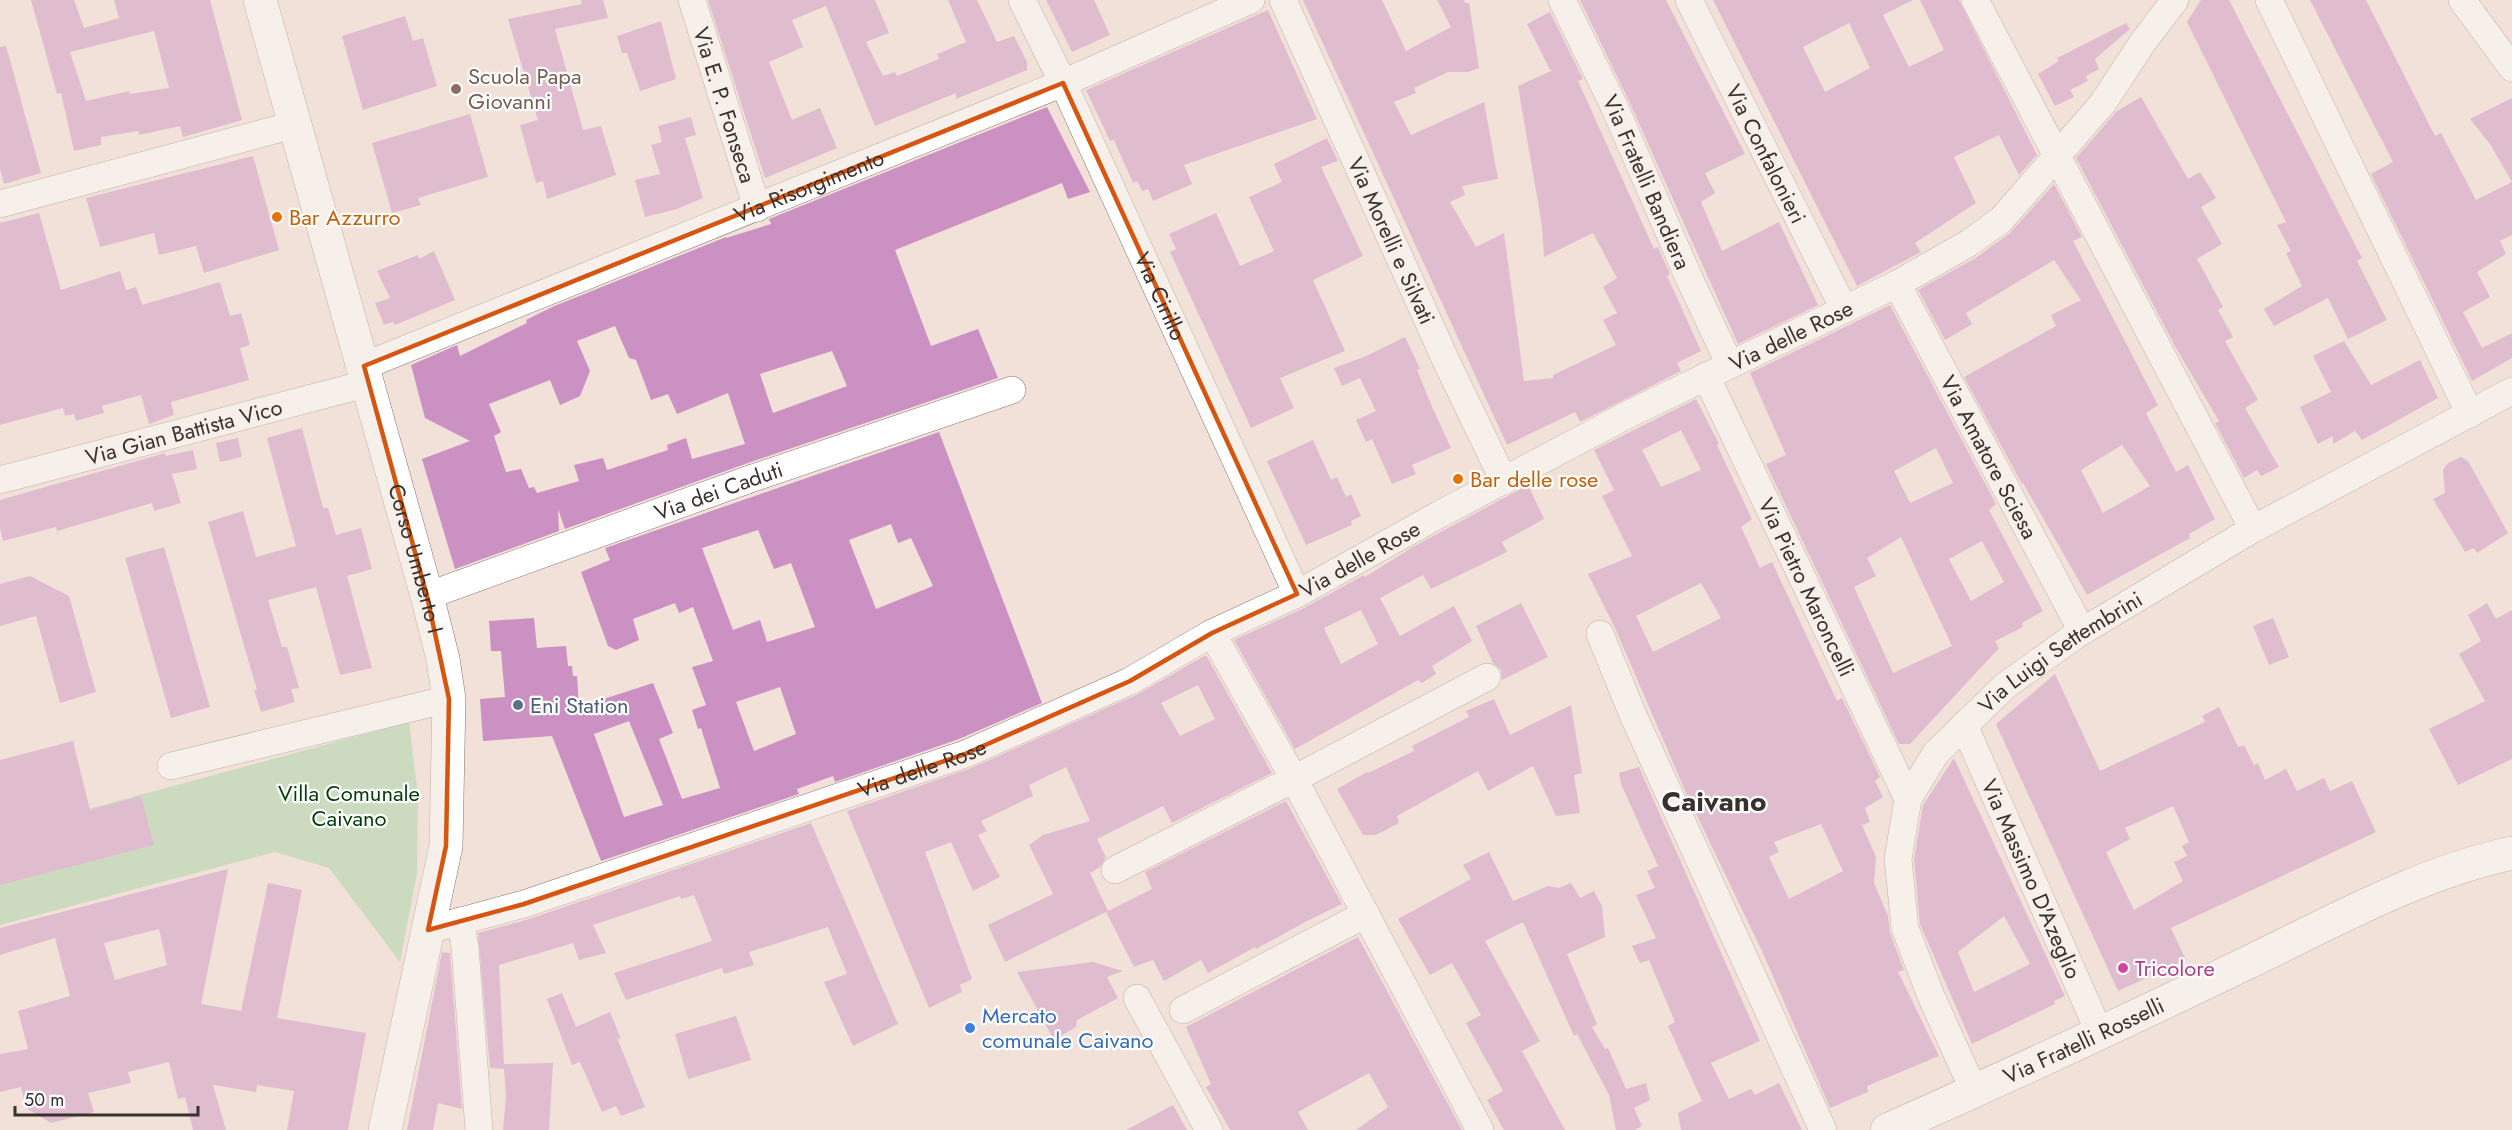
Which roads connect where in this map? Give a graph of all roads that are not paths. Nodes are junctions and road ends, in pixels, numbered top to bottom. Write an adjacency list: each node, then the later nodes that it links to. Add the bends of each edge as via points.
1 (260, 0): 14 (main road, Corso Umberto I)
2 (692, 0): 17 (street, Via E. P. Fonseca)
3 (1022, 0): 13 (street, Via Cirillo)
4 (1251, 0): 13 (street, Via Risorgimento)
5 (1283, 0): 26 (street, Via Morelli e Silvati)
6 (1562, 0): 20 (street, Via Fratelli Bandiera, via 1614,106 1689,278)
7 (1689, 0): 19 (street, Via Confalonieri)
8 (1975, 0): 15 (street)
9 (2175, 0): 15 (street, Via delle Rose, via 2103,103)
10 (2269, 0): 24 (street)
11 (2462, 0): 12 (street)
12 (2512, 68)
13 (1063, 83): 17 (street, Via Risorgimento); 28 (street, Via Cirillo)
14 (293, 125): 16 (street); 21 (main road, Corso Umberto I)
15 (2057, 154): 18 (street, Via delle Rose, via 2001,220); 27 (street)
16 (0, 204)
17 (757, 208): 21 (street, Via Risorgimento)
18 (1897, 284): 19 (street, Via delle Rose); 30 (street, Via Amatore Sciesa)
19 (1844, 309): 20 (street, Via delle Rose)
20 (1718, 370): 26 (street, Via delle Rose); 38 (street, Via Pietro Maroncelli)
21 (366, 375): 25 (street, Via Gian Battista Vico); 29 (main road, Corso Umberto I)
22 (1012, 390): 29 (street, Via dei Caduti, via 750,479)
23 (2512, 391): 24 (street, Via Luigi Settembrini)
24 (2470, 414): 27 (street, Via Luigi Settembrini)
25 (0, 480)
26 (1504, 481): 28 (street, Via delle Rose)
27 (2253, 529): 30 (street, Via Luigi Settembrini)
28 (1297, 594): 31 (street, Via delle Rose)
29 (427, 596): 34 (main road, Corso Umberto I)
30 (2082, 631): 35 (street, Via Luigi Settembrini, via 2005,686)
31 (1212, 633): 37 (street); 42 (street, Via delle Rose, via 1130,681 965,754 524,904)
32 (1600, 634): 52 (street, via 1633,715)
33 (1487, 677): 37 (street)
34 (449, 699): 36 (street); 43 (main road, Corso Umberto I, via 446,846)
35 (1964, 725): 38 (street, Via Luigi Settembrini, via 1936,753); 46 (street, Via Massimo D'Azeglio)
36 (171, 766)
37 (1294, 779): 40 (street); 41 (street)
38 (1908, 799): 47 (street, Via Luigi Settembrini, via 1898,859 1905,928)
39 (2512, 853): 46 (main road, Via Fratelli Rosselli, via 2415,883)
40 (1114, 870)
41 (1366, 914): 45 (street); 51 (street)
42 (460, 921): 43 (street, Via delle Rose); 49 (street)
43 (428, 930): 48 (main road, Corso Umberto I)
44 (1137, 998): 50 (street)
45 (1183, 1010)
46 (2100, 1034): 47 (main road, Via Fratelli Rosselli)
47 (1974, 1091): 53 (main road, Via Fratelli Rosselli)
48 (385, 1130)
49 (479, 1130)
50 (1209, 1130)
51 (1480, 1130)
52 (1823, 1130)
53 (1887, 1130)

